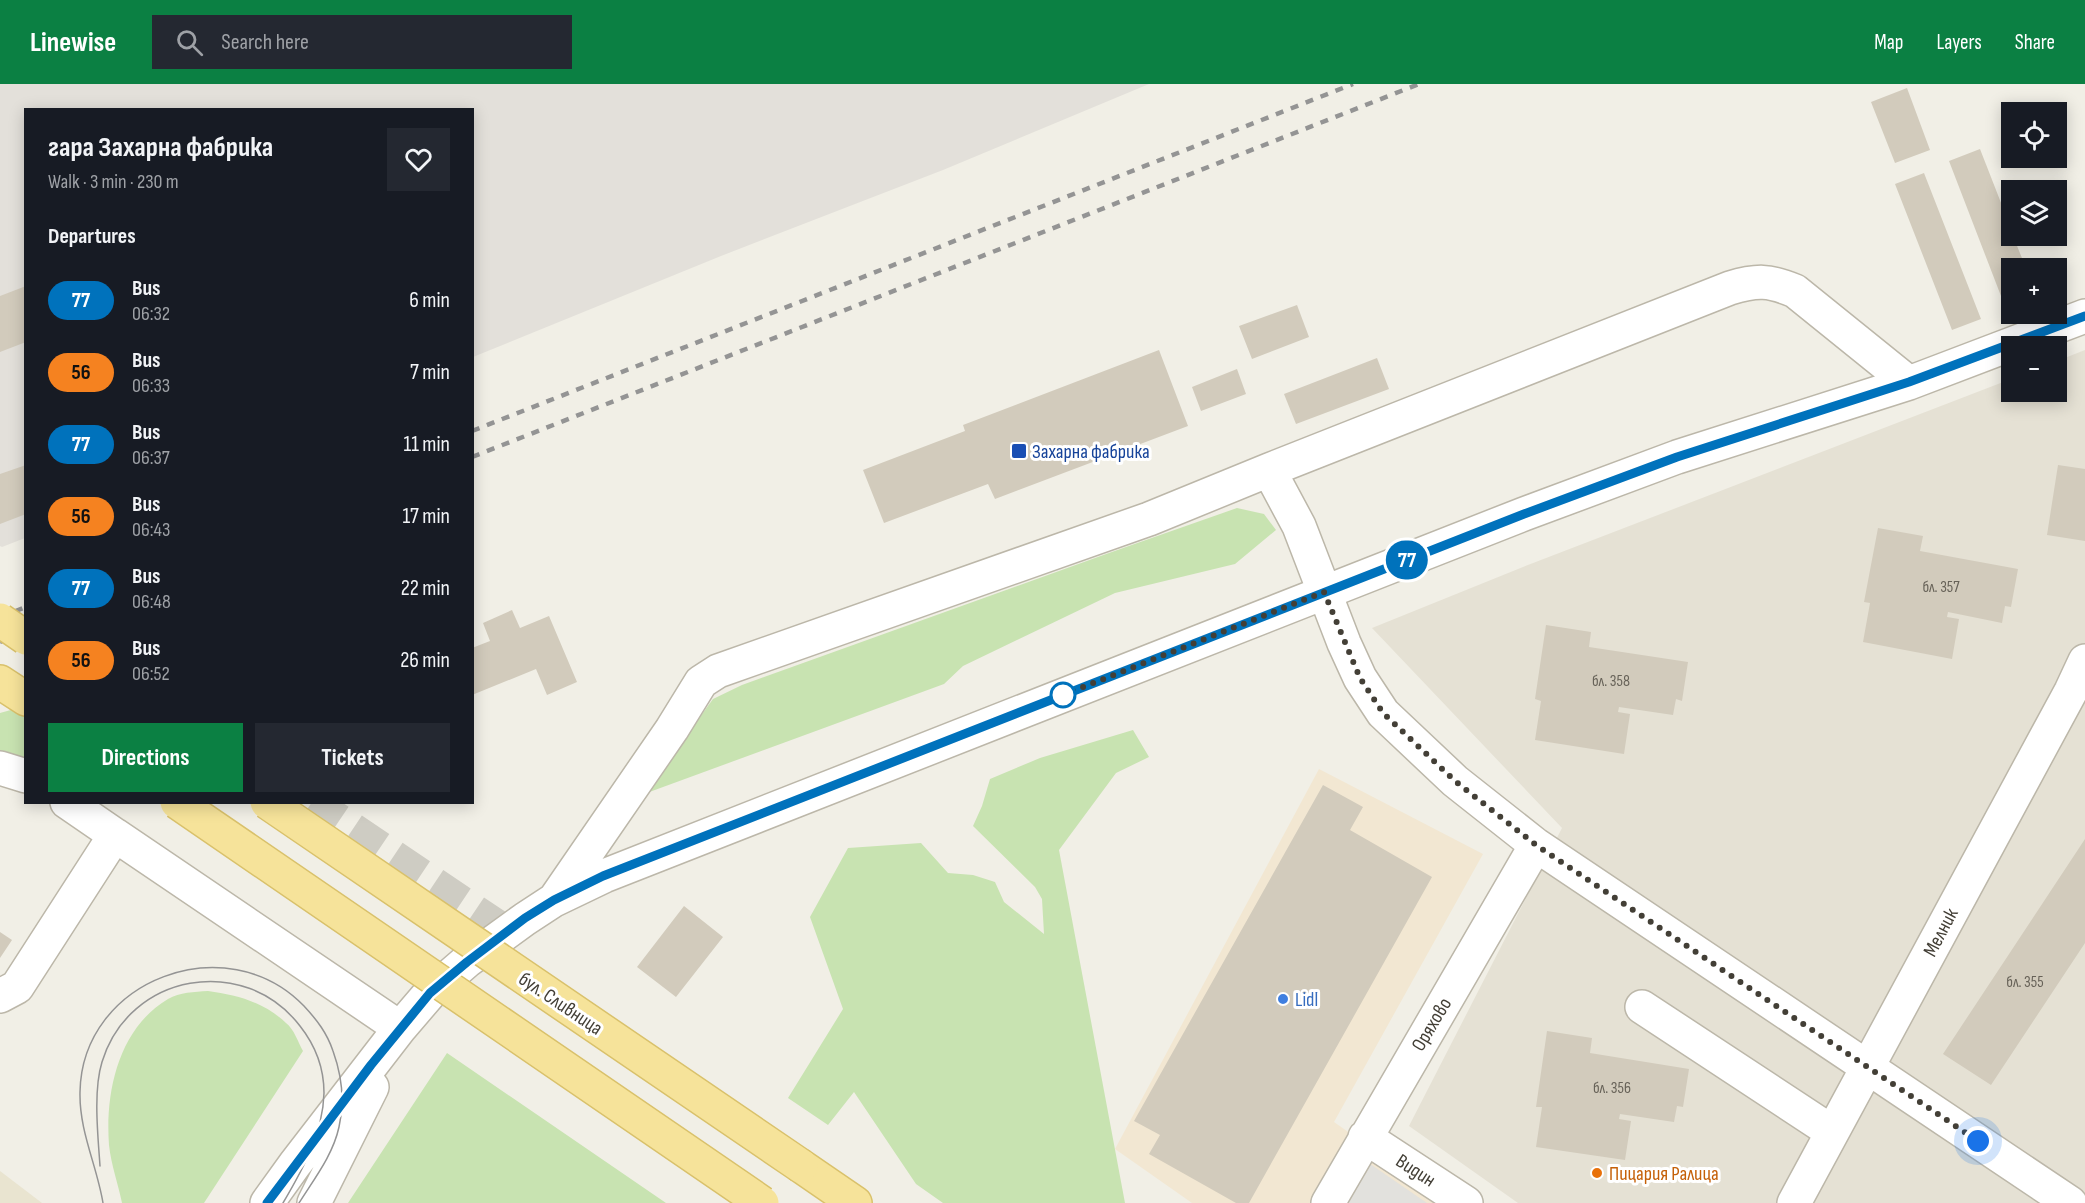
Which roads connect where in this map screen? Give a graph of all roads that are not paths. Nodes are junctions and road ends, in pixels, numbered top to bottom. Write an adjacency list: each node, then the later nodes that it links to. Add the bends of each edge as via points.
1 (2085, 316): 2 (street)
2 (1909, 382): 3 (street, via 1795,291 1776,283 1753,281); 4 (street, via 1677,457)
3 (1269, 470): 4 (street, via 1299,526); 18 (street, via 1149,519 718,671 700,682)
4 (1324, 592): 17 (street, via 1360,678 1383,713 1455,781); 18 (street, via 603,876)
5 (0, 620): 6 (main road, bridge)
6 (24, 637)
7 (2085, 661): 9 (street, Мелник)
8 (0, 681): 10 (main road)
9 (2078, 694): 22 (street, Мелник)
10 (24, 698)
11 (0, 768): 12 (street)
12 (24, 775)
13 (70, 804): 16 (street)
14 (180, 804): 27 (main road, bridge)
15 (270, 804): 28 (main road, бул. Сливница, bridge)
16 (115, 836): 19 (street, via 17,987); 21 (street)
17 (1536, 845): 22 (street); 24 (street, Оряхово)
18 (554, 900): 21 (street, via 467,962 430,993)
19 (0, 996)
20 (1642, 1007): 23 (street)
21 (400, 1028): 25 (street); 26 (street)
22 (1867, 1066): 23 (street, Мелник); 32 (street)
23 (1832, 1132): 31 (street, Мелник)
24 (1365, 1137): 29 (street, Оряхово); 30 (street, Видин)
25 (267, 1203)
26 (314, 1203)
27 (762, 1203)
28 (855, 1203)
29 (1328, 1203)
30 (1466, 1203)
31 (1794, 1203)
32 (2070, 1203)

